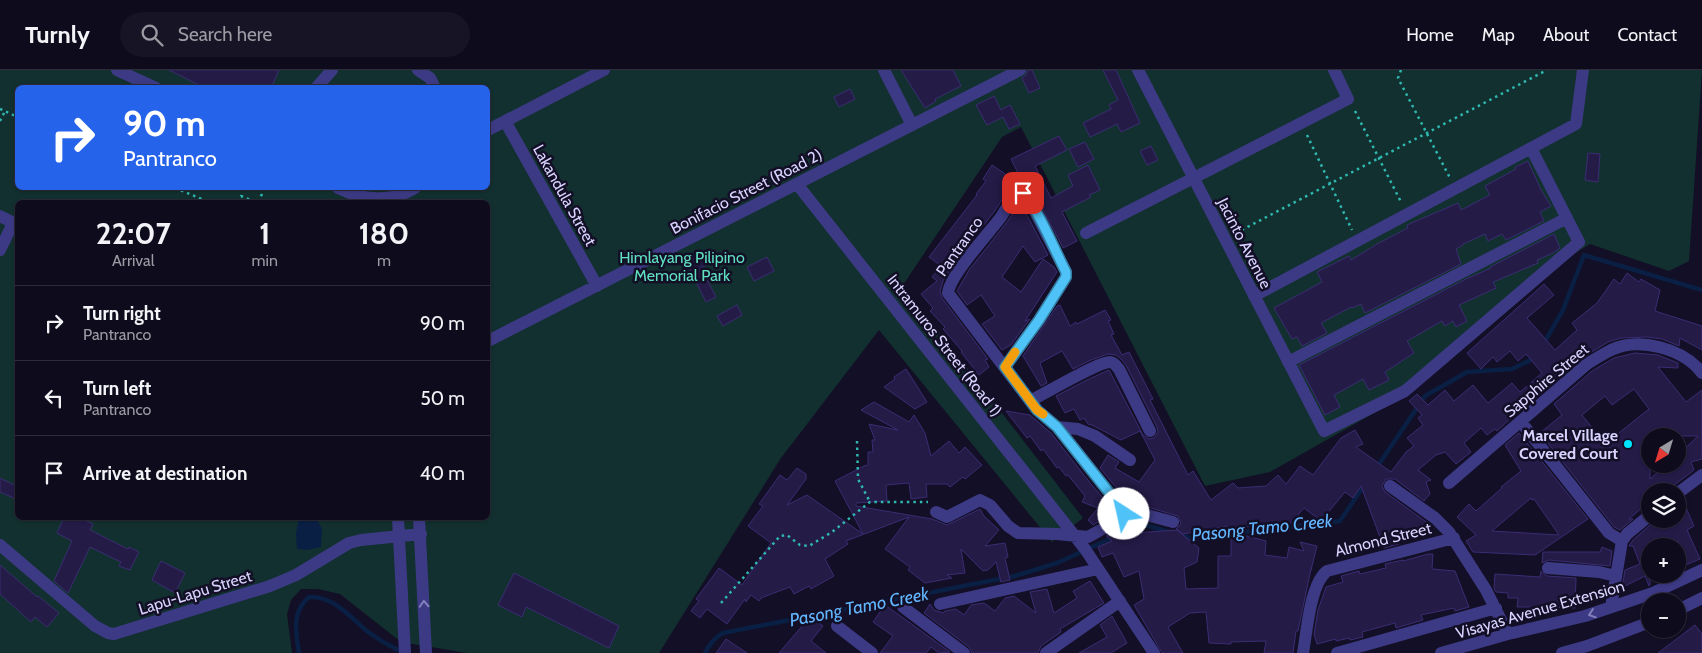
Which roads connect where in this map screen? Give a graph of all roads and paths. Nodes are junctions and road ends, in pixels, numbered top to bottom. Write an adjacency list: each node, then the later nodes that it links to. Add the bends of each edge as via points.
1 (117, 70): 12 (street)
2 (332, 70): 13 (street)
3 (418, 70): 14 (street, via 430,78)
4 (604, 70): 20 (street)
5 (884, 70): 22 (street)
6 (1020, 70): 22 (street, Bonifacio Street (Road 2))
7 (1138, 70): 27 (street, Jacinto Avenue)
8 (1334, 70): 15 (street)
9 (1401, 70): 24 (path, via 1398,78)
10 (1547, 70): 24 (path)
11 (1583, 70): 25 (street, via 1576,124)
12 (150, 85)
13 (319, 85)
14 (434, 85)
15 (1348, 99): 21 (street); 26 (path)
16 (0, 109): 17 (path)
17 (5, 111): 18 (path); 19 (path)
18 (15, 116)
19 (0, 121)
20 (505, 121): 23 (street); 47 (street, Lakandula Street)
21 (1301, 123): 27 (street); 29 (path)
22 (912, 125): 28 (street, Bonifacio Street (Road 2))
23 (490, 129)
24 (1427, 133): 26 (path); 30 (path)
25 (1531, 148): 30 (street); 41 (street)
26 (1379, 158): 29 (path); 39 (path)
27 (1193, 177): 43 (street); 44 (street, Jacinto Avenue)
28 (797, 184): 47 (street, Bonifacio Street (Road 2)); 70 (street, Intramuros Street (Road 1))
29 (1330, 184): 44 (path); 45 (path)
30 (1455, 188): 39 (street)
31 (180, 190): 34 (path)
32 (343, 190): 37 (street)
33 (411, 190): 38 (street)
34 (204, 200)
35 (239, 200): 36 (path, via 241,196)
36 (251, 200)
37 (369, 200): 38 (street)
38 (391, 200)
39 (1407, 214): 45 (street)
40 (0, 216): 42 (street)
41 (1567, 218): 50 (street); 50 (street, Jacinto Avenue, via 1579,242 1405,391 1324,432)
42 (15, 224): 46 (street)
43 (1086, 233)
44 (1225, 239): 48 (street, Jacinto Avenue)
45 (1357, 240): 48 (street)
46 (0, 250)
47 (597, 286): 49 (street, Bonifacio Street (Road 2))
48 (1254, 296): 50 (street, Jacinto Avenue)
49 (490, 341)
50 (1288, 362)
51 (1005, 367): 51 (street, Pantranco, via 948,293 963,267 1019,192 1030,202 1066,277); 53 (street, Pantranco)
52 (1702, 373): 54 (street, Sapphire Street, via 1679,355 1657,345 1612,349 1587,364)
53 (1030, 401): 55 (street, Pantranco); 56 (street, via 1092,368 1113,362)
54 (1521, 422): 60 (street, Sapphire Street); 74 (street, via 1609,533)
55 (1057, 427): 58 (street, via 1078,429 1094,436); 64 (street, Pantranco)
56 (1150, 430)
57 (857, 441): 63 (path, via 858,479)
58 (1130, 460)
59 (1702, 475): 62 (street)
60 (1450, 483)
61 (1390, 486): 73 (street, via 1435,518)
62 (1686, 487)
63 (870, 502): 65 (path, via 930,502); 82 (path, via 812,545 800,545 787,536 780,536)
64 (1124, 509): 68 (street); 70 (street, via 1122,518 1088,537)
65 (936, 512): 70 (street, via 947,517 980,500 990,505 1018,533)
66 (398, 520): 72 (street)
67 (419, 520): 71 (street)
68 (1173, 522)
69 (1641, 522): 74 (street)
70 (1070, 531): 77 (street, Intramuros Street (Road 1))
71 (421, 534): 72 (street, Lapu-Lapu Street); 92 (street, one-way to 71)
72 (400, 536): 75 (street, Lapu-Lapu Street, via 349,543 296,575 270,586 114,634 95,626); 91 (street)
73 (1454, 538): 87 (street, Almond Street); 97 (street, Almond Street, via 1327,570 1314,591)
74 (1622, 541): 79 (street)
75 (0, 545)
76 (1548, 568): 79 (street)
77 (1098, 569): 81 (street, Intramuros Street (Road 1)); 83 (street)
78 (1702, 570): 86 (street, Visayas Avenue Extension, via 1653,593)
79 (1616, 576): 86 (street)
80 (1702, 598): 84 (street)
81 (1120, 601): 95 (street); 96 (street, Intramuros Street (Road 1))
82 (721, 603)
83 (940, 604)
84 (1686, 606)
85 (903, 607): 94 (street)
86 (1611, 607): 90 (street, Visayas Avenue Extension, one-way to 90)
87 (1496, 608): 90 (street, Almond Street); 98 (street)
88 (1641, 625): 100 (street)
89 (837, 626): 93 (street)
90 (1508, 634): 99 (street, Visayas Avenue Extension)
91 (405, 653)
92 (426, 653)
93 (872, 653)
94 (964, 653)
95 (1046, 653)
96 (1154, 653)
97 (1303, 653)
98 (1337, 653)
99 (1441, 653)
100 (1562, 653)

